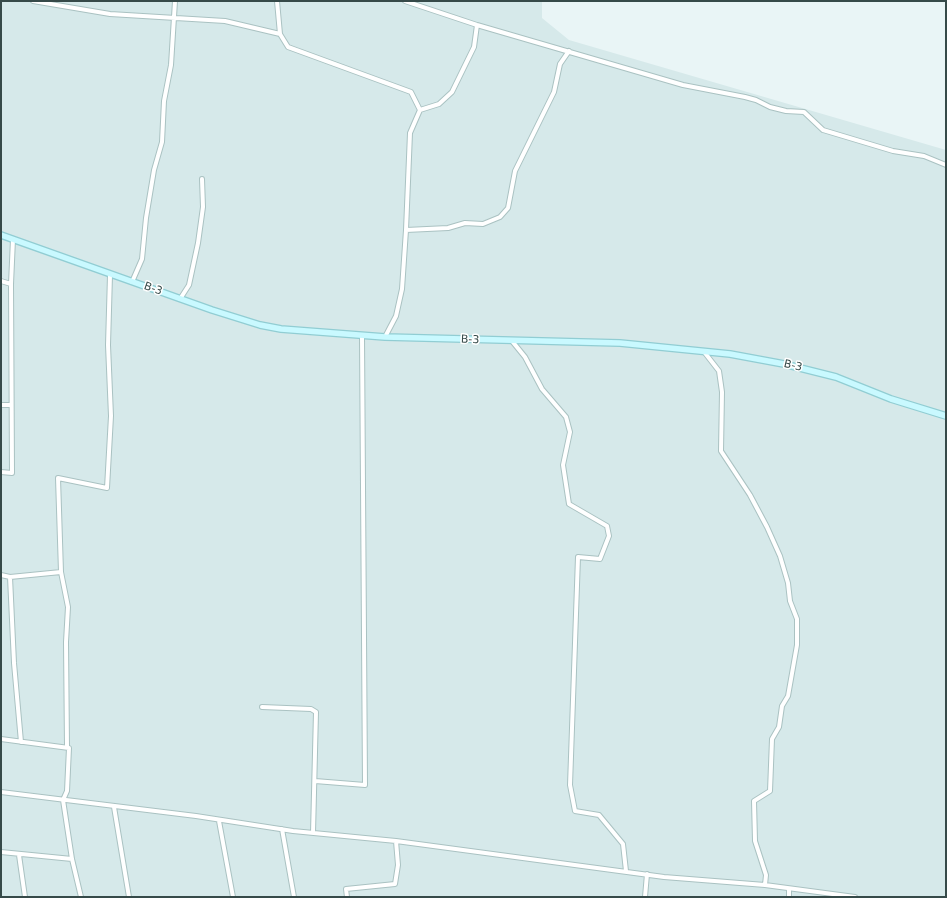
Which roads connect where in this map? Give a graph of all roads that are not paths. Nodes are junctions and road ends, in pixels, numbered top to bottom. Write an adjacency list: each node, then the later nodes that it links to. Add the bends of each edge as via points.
1 (33, 1): 6 (street)
2 (48, 1): 6 (street)
3 (175, 1): 7 (street)
4 (277, 1): 9 (street)
5 (405, 1): 8 (street)
6 (42, 2): 7 (street, via 110,14)
7 (173, 18): 9 (street, via 226,21); 19 (street, via 171,65 164,101 162,142 154,170 142,259)
8 (477, 25): 10 (street); 11 (street, via 474,47 452,92 439,104)
9 (280, 34): 11 (street, via 288,47 411,92)
10 (569, 50): 12 (street, via 683,85 745,97 770,107 804,112 823,130 893,151 924,156); 14 (street, via 560,64 554,92 515,171 508,208 500,218 483,224 465,223 448,228)
11 (420, 110): 14 (street, via 410,133)
12 (946, 165)
13 (202, 179): 21 (street, via 203,207 196,250 189,285)
14 (406, 230): 23 (street, via 402,289 396,316)
15 (1, 235): 16 (main road, B-3)
16 (13, 239): 17 (main road, B-3); 20 (street)
17 (110, 275): 19 (main road, B-3); 30 (street, via 108,345 111,416 108,488 58,478)
18 (1, 281): 20 (street)
19 (132, 282): 21 (main road, B-3)
20 (11, 284): 27 (street)
21 (180, 299): 22 (main road, B-3, via 281,330)
22 (362, 336): 23 (main road, B-3); 37 (street, via 365,785)
23 (385, 337): 24 (main road, B-3)
24 (512, 341): 25 (main road, B-3, via 620,343); 48 (street, via 525,357 542,389 566,417 570,432 563,465 569,504 607,526 609,536 600,559 578,558 570,785 575,811 599,815 623,844)
25 (706, 353): 28 (main road, B-3, via 730,354 768,361 836,377 891,399); 50 (street, via 719,371 722,392 721,451 750,495 767,527 780,556 788,583 790,602 797,619 797,645 788,696 782,706 779,728 772,739 770,791 754,801 755,841 766,875)
26 (1, 405): 27 (street)
27 (11, 405): 29 (street, via 12,472)
28 (946, 416)
29 (1, 472)
30 (61, 572): 32 (street); 36 (street, via 68,607)
31 (1, 575): 32 (street)
32 (10, 576): 35 (street)
33 (262, 707): 37 (street, via 311,709 316,712)
34 (1, 739): 35 (street)
35 (21, 742): 36 (street)
36 (67, 747): 39 (street, via 67,791)
37 (315, 781): 43 (street)
38 (1, 792): 39 (street)
39 (63, 800): 40 (street); 47 (street)
40 (114, 807): 41 (street); 55 (street)
41 (219, 821): 42 (street); 56 (street)
42 (282, 829): 43 (street); 57 (street)
43 (313, 833): 44 (street)
44 (396, 841): 48 (street); 58 (street, via 398,865 395,884 346,890)
45 (1, 852): 46 (street)
46 (19, 855): 47 (street); 53 (street)
47 (72, 860): 54 (street)
48 (626, 871): 49 (street)
49 (647, 874): 50 (street, via 706,882); 59 (street)
50 (765, 885): 51 (street)
51 (789, 889): 52 (street); 60 (street)
52 (848, 896): 61 (street)
53 (25, 897)
54 (81, 897)
55 (129, 897)
56 (233, 897)
57 (294, 897)
58 (347, 897)
59 (645, 897)
60 (789, 897)
61 (856, 897)

